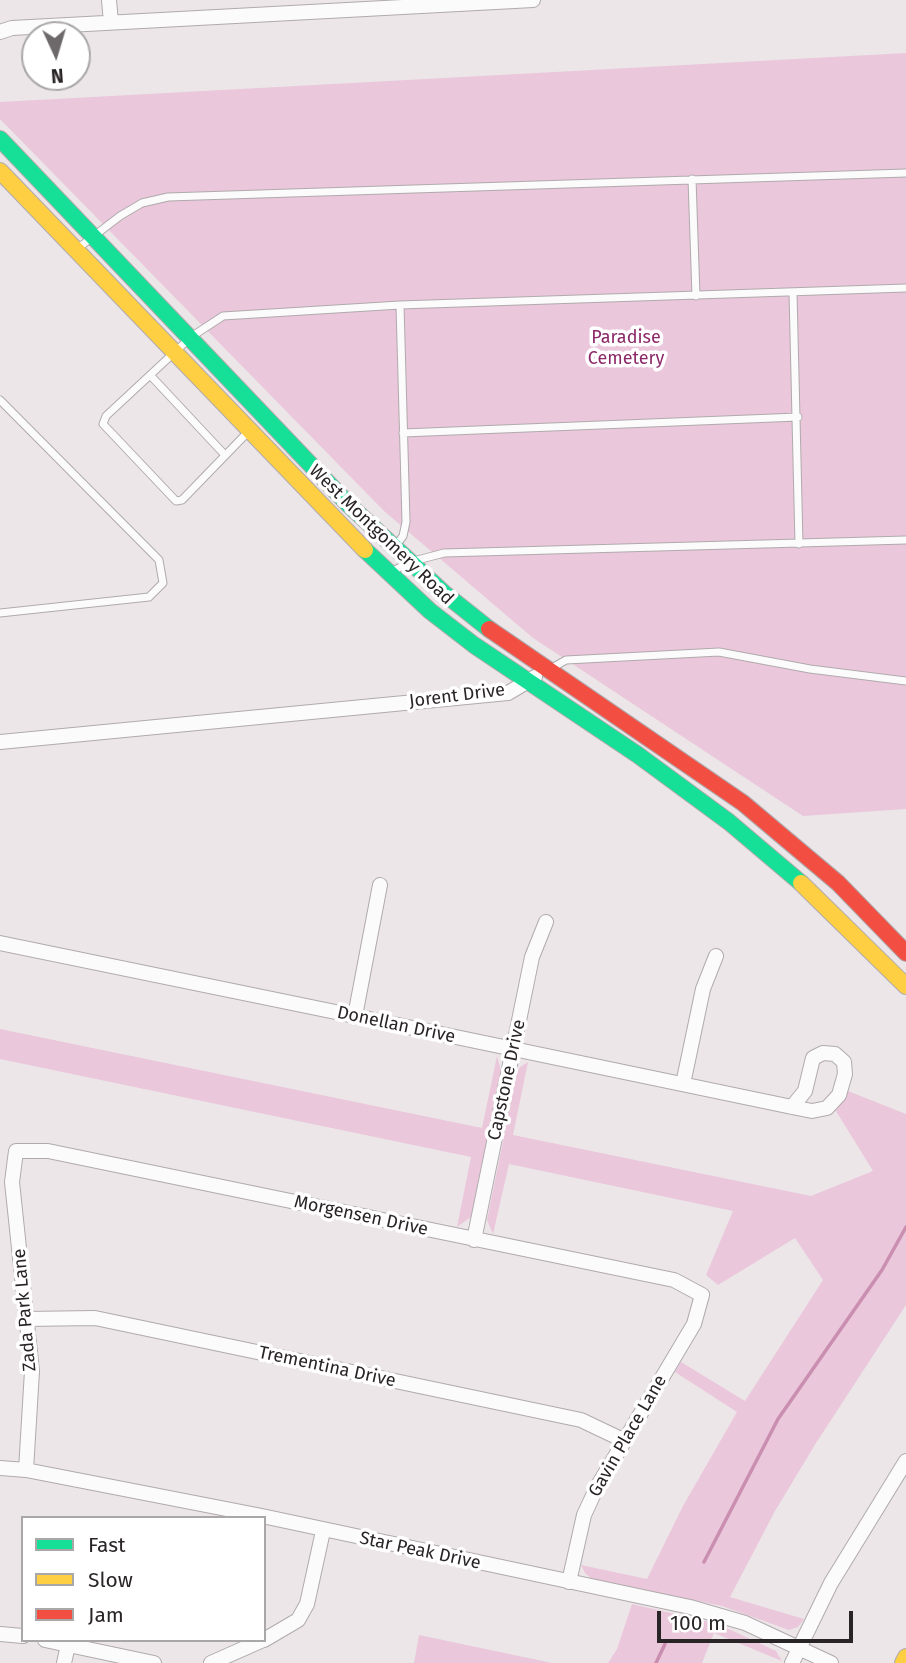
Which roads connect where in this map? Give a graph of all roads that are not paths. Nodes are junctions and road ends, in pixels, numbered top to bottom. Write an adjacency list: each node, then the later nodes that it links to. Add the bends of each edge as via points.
1 (109, 0): 6 (street)
2 (261, 0): 5 (street)
3 (533, 0): 4 (street)
4 (473, 2): 5 (street)
5 (262, 16): 6 (street)
6 (111, 22): 7 (street)
7 (0, 32)
8 (0, 139): 12 (main road, West Montgomery Road)
9 (0, 171): 13 (main road, West Montgomery Road)
10 (906, 173): 11 (lane)
11 (692, 179): 12 (lane, via 168,197 142,204); 16 (lane)
12 (93, 234): 13 (lane); 18 (main road, West Montgomery Road)
13 (76, 249): 19 (main road, West Montgomery Road)
14 (906, 288): 15 (lane)
15 (793, 292): 16 (lane); 22 (lane)
16 (696, 296): 17 (lane)
17 (400, 305): 18 (lane, via 223,316); 24 (lane)
18 (191, 337): 19 (lane); 28 (main road, West Montgomery Road)
19 (174, 352): 20 (lane); 23 (main road, West Montgomery Road)
20 (150, 376): 25 (lane); 25 (lane, via 106,416 103,424 107,431 176,501)
21 (0, 400): 31 (lane, via 159,560 163,583 149,597)
22 (798, 417): 24 (lane); 27 (lane)
23 (249, 431): 25 (lane); 30 (main road, West Montgomery Road)
24 (403, 432): 28 (lane, via 406,522)
25 (224, 454)
26 (906, 540): 27 (lane)
27 (799, 544): 29 (lane, via 444,553)
28 (394, 547): 29 (main road, West Montgomery Road)
29 (410, 562): 30 (lane); 32 (main road, West Montgomery Road, via 490,630)
30 (388, 573): 34 (main road, West Montgomery Road, via 439,618)
31 (0, 613)
32 (548, 670): 33 (lane, Jorent Drive, via 566,660 719,652); 34 (street, Jorent Drive); 39 (main road, West Montgomery Road, via 649,736 789,839)
33 (906, 681)
34 (527, 682): 35 (street, Jorent Drive, via 508,693); 41 (main road, West Montgomery Road, via 729,822 822,900)
35 (0, 742)
36 (380, 885): 42 (street)
37 (546, 922): 43 (street, Capstone Drive, via 532,957)
38 (0, 943): 42 (street, Donellan Drive)
39 (906, 953)
40 (716, 956): 44 (street, via 703,989)
41 (906, 986)
42 (355, 1016): 43 (street, Donellan Drive)
43 (514, 1049): 44 (street, Donellan Drive); 47 (street, Capstone Drive)
44 (683, 1084): 45 (street, Donellan Drive)
45 (792, 1107): 45 (street, Donellan Drive, via 805,1090 813,1058 835,1054 844,1062 839,1095 827,1108)
46 (16, 1151): 47 (street, Morgensen Drive, via 48,1151); 49 (street, Zada Park Lane, via 12,1182)
47 (474, 1240): 48 (street, Morgensen Drive, via 674,1280)
48 (702, 1295): 50 (street, Gavin Place Lane, via 694,1324)
49 (26, 1319): 50 (street, Trementina Drive, via 95,1318 581,1420); 53 (street, Zada Park Lane, via 32,1391)
50 (623, 1440): 57 (street, Gavin Place Lane, via 584,1515)
51 (906, 1461): 64 (street, via 831,1583)
52 (0, 1468): 53 (street, Star Peak Drive)
53 (26, 1470): 54 (street, Star Peak Drive)
54 (262, 1516)
55 (266, 1517): 56 (street, Star Peak Drive)
56 (323, 1531): 57 (street, Star Peak Drive); 60 (street, via 307,1604 298,1620)
57 (569, 1582): 64 (street, Star Peak Drive, via 719,1614)
58 (0, 1634): 59 (street)
59 (21, 1636)
60 (266, 1639)
61 (54, 1642): 63 (street)
62 (259, 1642): 68 (street)
63 (68, 1645): 66 (street); 67 (street)
64 (799, 1647): 69 (street); 70 (street, Star Peak Drive)
65 (906, 1657): 71 (main road)
66 (64, 1663)
67 (154, 1663)
68 (211, 1663)
69 (792, 1663)
70 (831, 1663)
71 (902, 1663)

